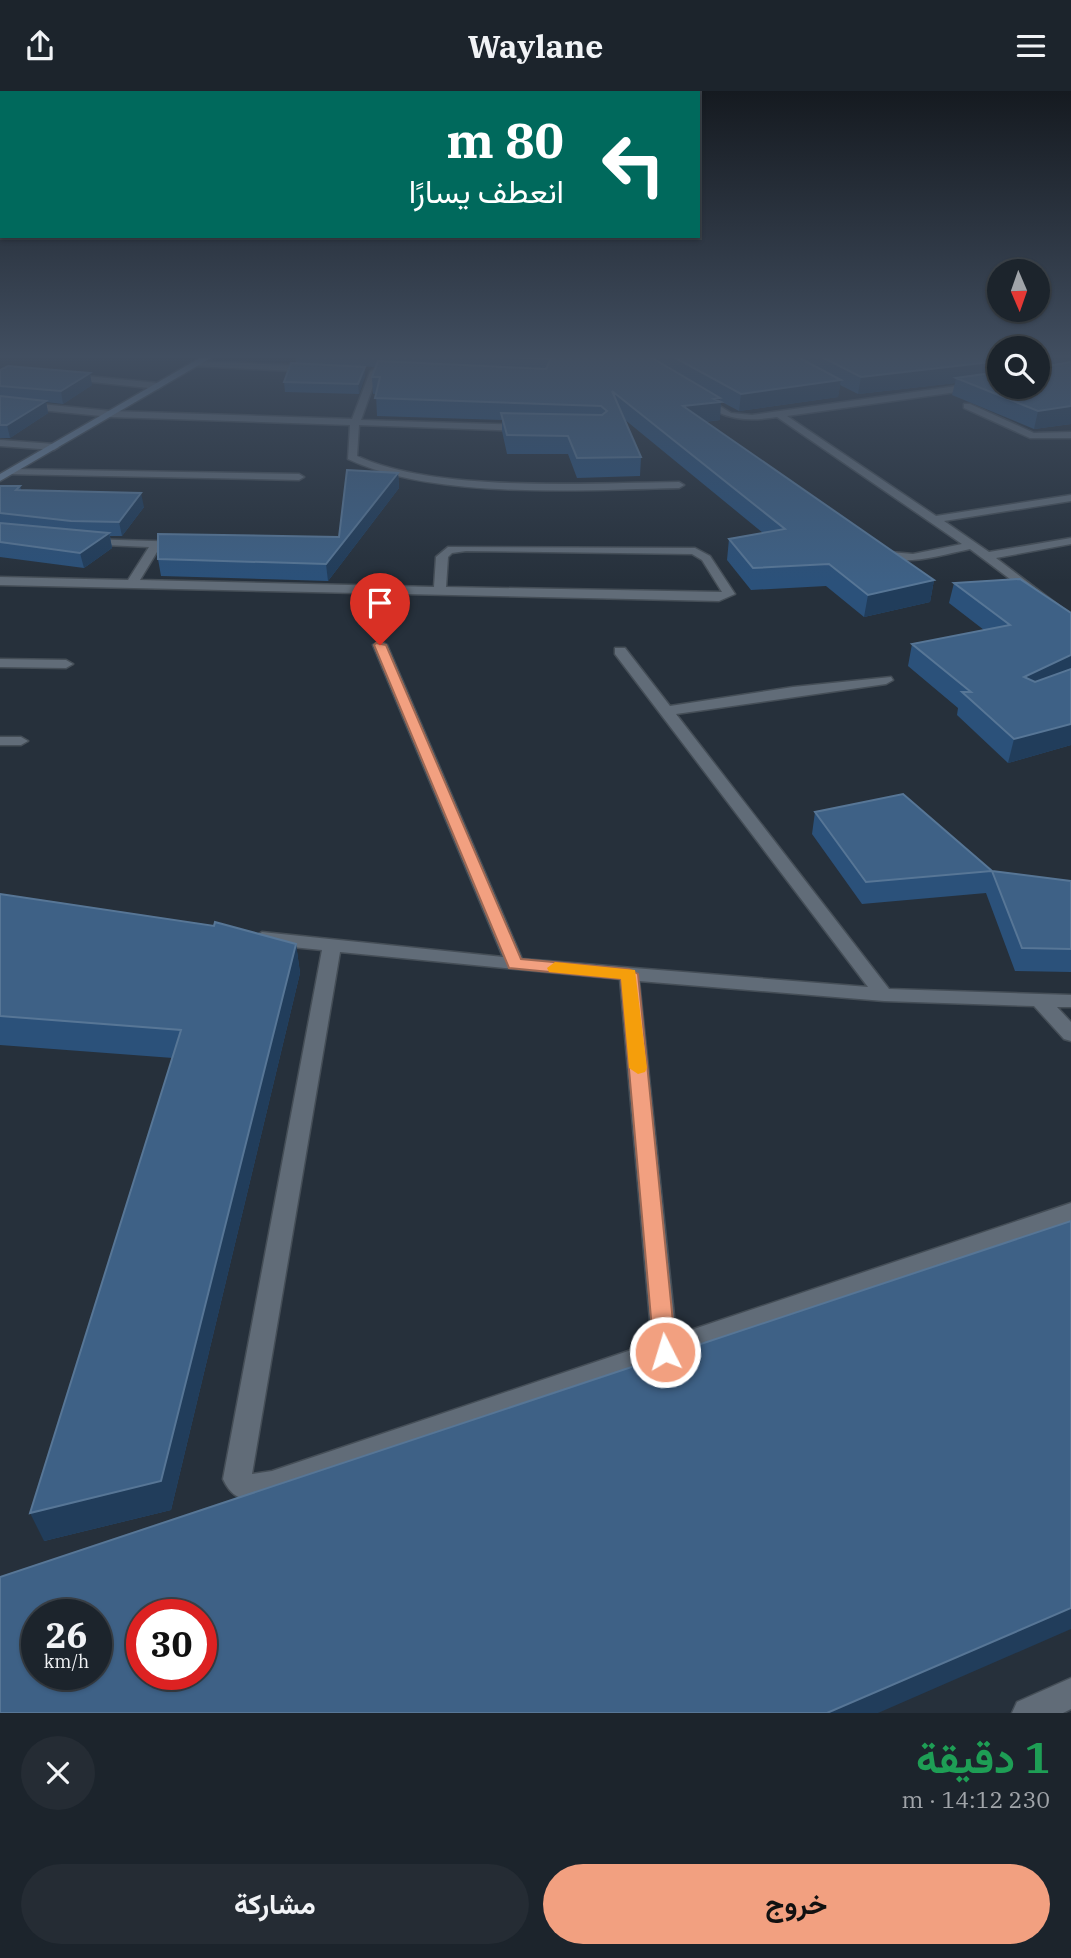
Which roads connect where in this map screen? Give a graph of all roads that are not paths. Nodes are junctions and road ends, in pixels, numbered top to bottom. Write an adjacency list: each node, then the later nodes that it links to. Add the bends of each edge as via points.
1 (82, 431): 7 (main road)
2 (354, 431): 10 (street, via 352,457 372,470 397,475)
3 (803, 431): 12 (street)
4 (1021, 431): 5 (street, via 1033,436)
5 (1071, 435)
6 (0, 443): 7 (street)
7 (54, 447): 8 (main road)
8 (5, 475): 9 (street)
9 (299, 477)
10 (679, 485)
11 (1071, 498): 12 (street)
12 (935, 519): 17 (street)
13 (74, 541): 15 (street)
14 (1071, 541): 19 (street)
15 (156, 544): 16 (street); 21 (street)
16 (194, 545)
17 (972, 545): 18 (street, via 898,558); 19 (street)
18 (873, 550)
19 (986, 556): 23 (street)
20 (0, 581): 21 (street)
21 (131, 585): 22 (street)
22 (440, 592): 22 (street, via 719,597 729,594 706,558 695,551 480,548 449,550 442,557)
23 (1071, 621)
24 (380, 645): 34 (street)
25 (620, 651): 29 (street)
26 (0, 663): 27 (street)
27 (66, 664)
28 (886, 680): 29 (street)
29 (668, 711): 36 (street)
30 (0, 741): 31 (street)
31 (21, 741)
32 (249, 936): 33 (street)
33 (332, 946): 34 (street); 41 (street, via 237,1479 240,1485 253,1489 272,1484)
34 (515, 964): 35 (street)
35 (629, 974): 36 (street); 41 (street)
36 (884, 996): 37 (street)
37 (1040, 1000): 38 (street); 39 (street)
38 (1071, 1001)
39 (1071, 1034)
40 (1071, 1212): 41 (street)
41 (665, 1352)
42 (1071, 1693): 43 (street)
43 (1028, 1713)

